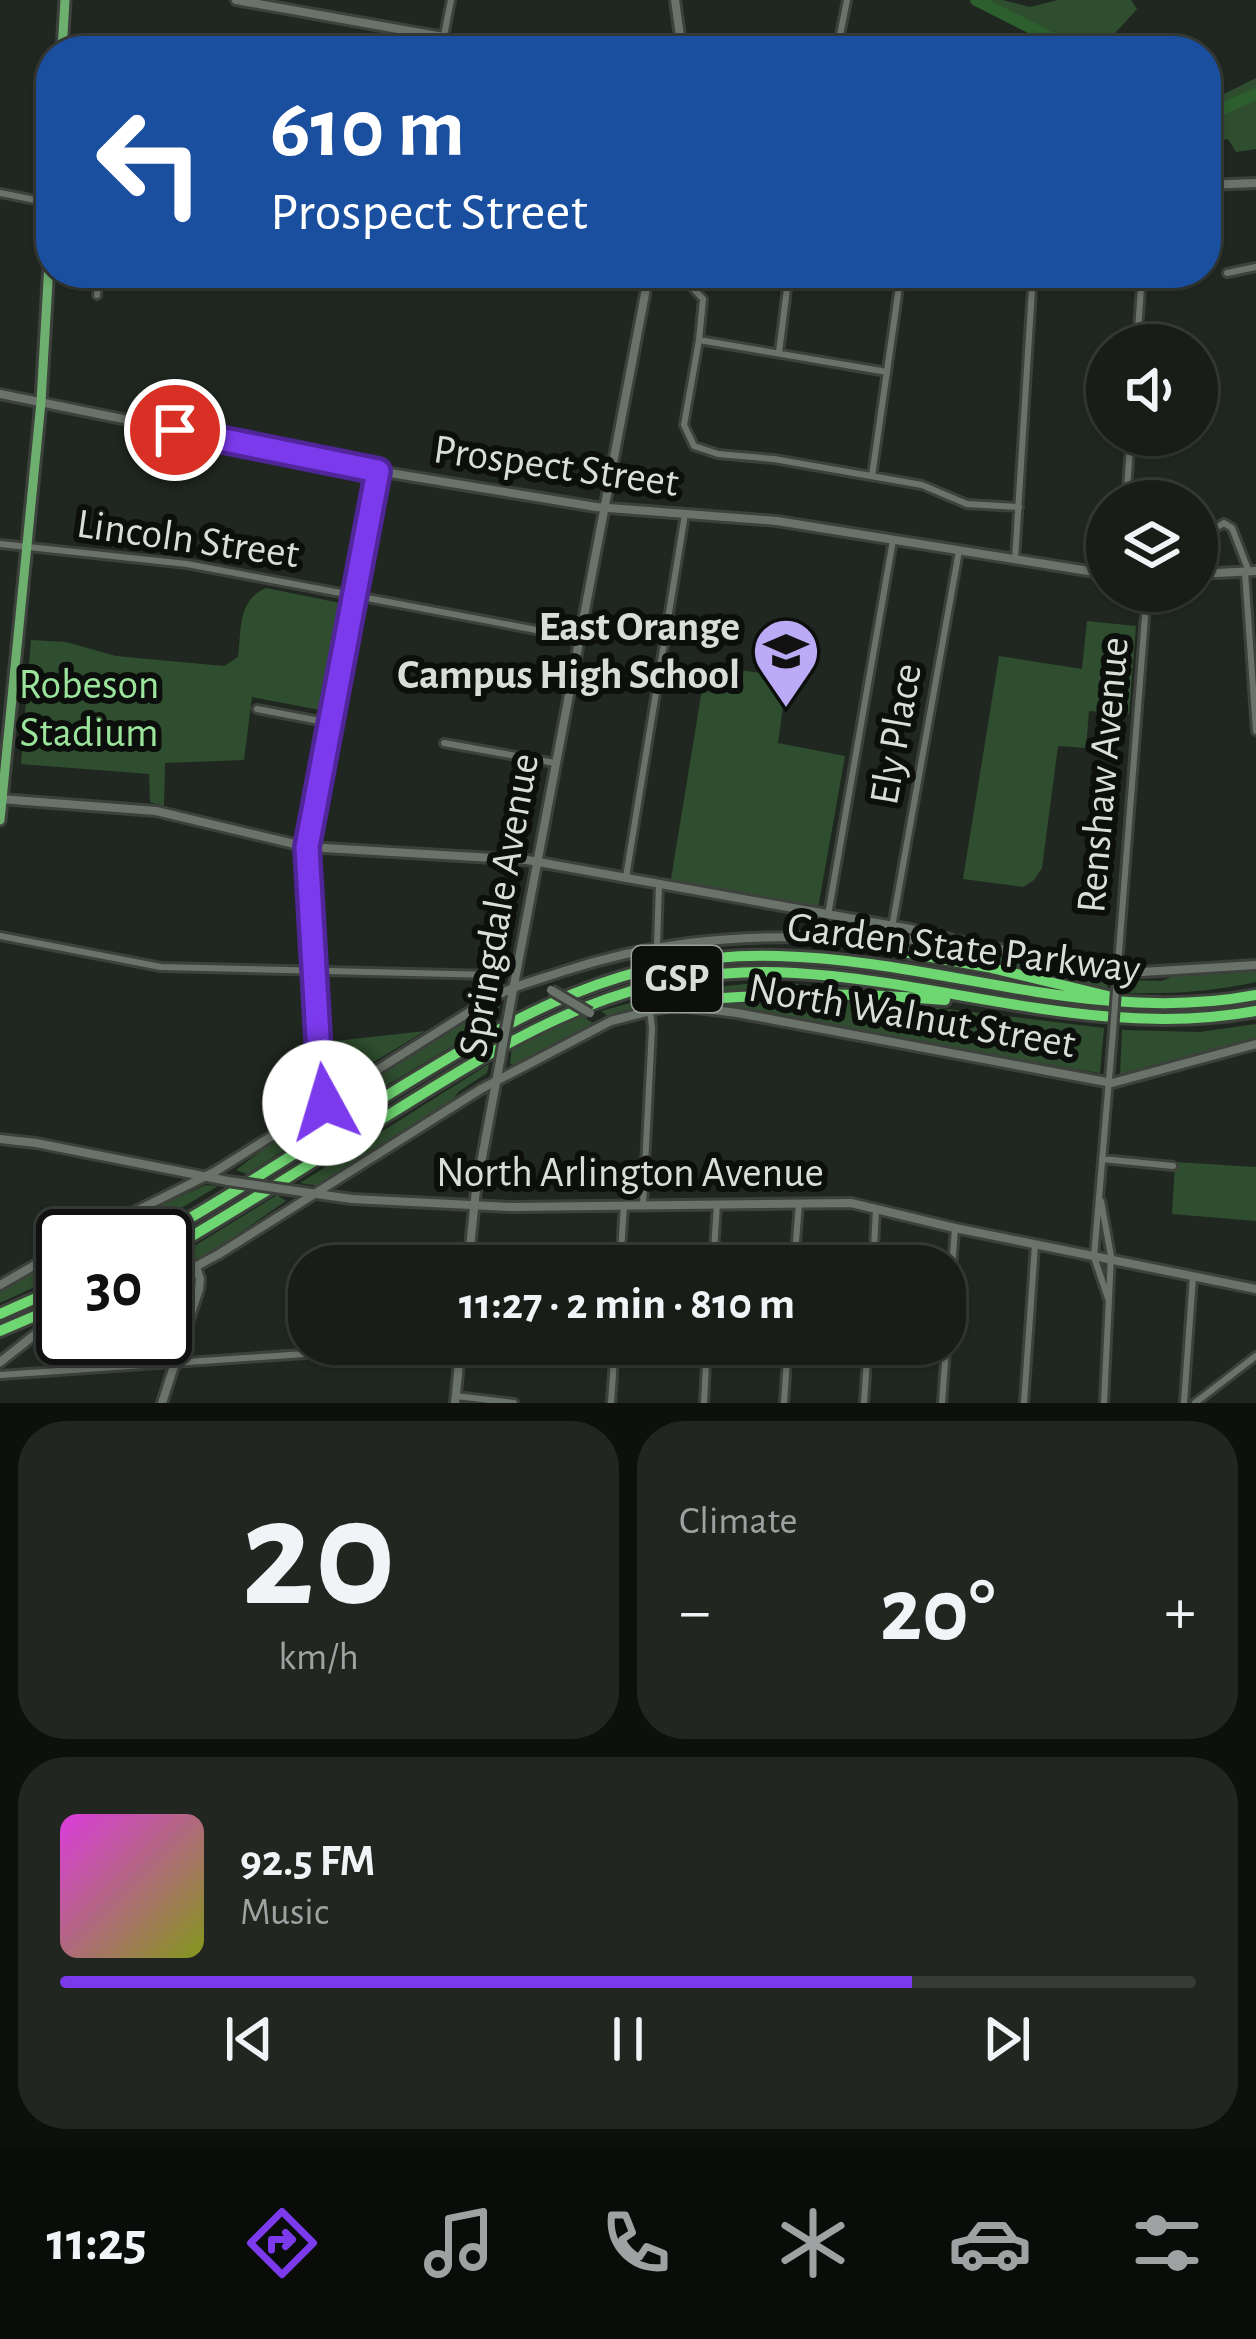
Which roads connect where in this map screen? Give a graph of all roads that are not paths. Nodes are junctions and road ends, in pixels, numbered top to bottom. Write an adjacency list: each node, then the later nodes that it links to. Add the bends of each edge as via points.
1 (65, 0): 6 (main road)
2 (236, 0): 7 (street)
3 (451, 0): 8 (street)
4 (675, 0): 9 (street)
5 (847, 0): 10 (street)
6 (63, 36)
7 (437, 36)
8 (443, 36)
9 (680, 36)
10 (839, 36)
11 (1256, 183): 12 (street)
12 (1221, 184)
13 (0, 193): 14 (street)
14 (36, 199)
15 (1256, 267): 16 (street)
16 (1227, 273)
17 (48, 288): 31 (main road)
18 (98, 288): 25 (street)
19 (646, 288): 35 (street, Springdale Avenue)
20 (694, 288): 27 (street, via 703,299)
21 (787, 288): 28 (street)
22 (899, 288): 29 (street)
23 (1032, 288): 34 (street)
24 (1141, 288): 26 (street)
25 (98, 296)
26 (1138, 324)
27 (699, 340): 28 (street); 33 (street, via 684,425 694,446)
28 (778, 352): 29 (street)
29 (887, 372): 33 (street)
30 (0, 394): 31 (street, Prospect Street)
31 (41, 402): 32 (street, Prospect Street); 40 (main road)
32 (378, 471): 35 (street, Prospect Street); 46 (street)
33 (872, 476): 34 (street, via 968,504)
34 (1019, 507): 42 (street)
35 (604, 508): 36 (street, Prospect Street); 48 (street, Springdale Avenue)
36 (685, 514): 38 (street, Prospect Street); 58 (street)
37 (1218, 526): 44 (street, via 1232,527)
38 (893, 540): 41 (street, Prospect Street); 60 (street)
39 (0, 544): 40 (street, Lincoln Street)
40 (27, 547): 46 (street, Lincoln Street, via 187,564); 54 (main road)
41 (959, 551): 42 (street, Prospect Street); 61 (street, Ely Place)
42 (1015, 560): 43 (street, Prospect Street)
43 (1086, 571)
44 (1250, 572): 45 (street); 51 (street)
45 (1218, 573)
46 (354, 596): 48 (street, Lincoln Street); 50 (street)
47 (1146, 612): 67 (street, Renshaw Avenue)
48 (578, 638): 53 (street, Springdale Avenue)
49 (257, 709): 50 (street)
50 (330, 723): 56 (street)
51 (1256, 731)
52 (444, 743): 53 (street)
53 (555, 763): 57 (street, Springdale Avenue)
54 (1, 800): 55 (main road); 56 (street, via 156,811)
55 (0, 820)
56 (307, 847): 57 (street); 68 (street)
57 (536, 862): 58 (street); 71 (street, Springdale Avenue)
58 (626, 877): 59 (street)
59 (659, 884): 60 (street); 65 (street)
60 (828, 915): 61 (street)
61 (892, 927): 64 (street)
62 (0, 936): 68 (street, via 161,967)
63 (820, 937): 64 (street); 65 (street); 74 (highway)
64 (958, 941): 67 (street)
65 (657, 946): 69 (street)
66 (1256, 965): 67 (street)
67 (1118, 970): 80 (street, Renshaw Avenue, bridge)
68 (315, 972): 70 (street); 81 (street)
69 (563, 972): 71 (street); 77 (street, bridge, via 549,980 551,990)
70 (495, 975)
71 (514, 987): 79 (street, Springdale Avenue, bridge); 81 (street)
72 (1256, 994): 74 (highway, Garden State Parkway / GSP)
73 (1016, 1005): 75 (highway, via 851,994 688,1000); 76 (highway, Garden State Parkway / GSP, via 1151,1020); 99 (highway, Garden State Parkway / GSP, via 782,972 636,988 510,1041)
74 (1145, 1005): 95 (highway, Garden State Parkway / GSP, via 782,956 630,973 501,1026)
75 (656, 1009): 77 (street, North Walnut Street); 80 (street, North Walnut Street, via 736,1013); 91 (street)
76 (1256, 1011)
77 (611, 1021): 79 (street, North Walnut Street)
78 (1256, 1046): 80 (street, North Walnut Street)
79 (496, 1080): 87 (street, North Walnut Street); 92 (street, Springdale Avenue)
80 (1108, 1082): 83 (street, Renshaw Avenue)
81 (325, 1103): 85 (street)
82 (0, 1139): 85 (street, North Arlington Avenue)
83 (1102, 1159): 84 (street); 86 (street, Renshaw Avenue)
84 (1173, 1166)
85 (205, 1177): 87 (street, North Arlington Avenue, bridge); 93 (street)
86 (1100, 1179): 97 (street, Renshaw Avenue); 98 (street, Renshaw Avenue)
87 (313, 1194): 92 (street, North Arlington Avenue); 109 (street, North Walnut Street)
88 (799, 1203): 89 (street, North Arlington Avenue); 94 (street, North Arlington Avenue); 103 (street)
89 (717, 1204): 91 (street, North Arlington Avenue); 102 (street)
90 (624, 1205): 91 (street, North Arlington Avenue); 92 (street, North Arlington Avenue); 101 (street)
91 (643, 1205)
92 (474, 1206): 100 (street, Springdale Avenue)
93 (140, 1209)
94 (876, 1209): 96 (street, North Arlington Avenue); 104 (street)
95 (192, 1216)
96 (955, 1228): 105 (street, North Arlington Avenue); 140 (street)
97 (1106, 1230): 98 (street); 107 (street, Renshaw Avenue)
98 (1095, 1231): 106 (street, Renshaw Avenue)
99 (192, 1235)
100 (470, 1245)
101 (621, 1245)
102 (714, 1245)
103 (796, 1245)
104 (874, 1245)
105 (1034, 1245): 106 (street, North Arlington Avenue); 141 (street)
106 (1094, 1257): 107 (street, North Arlington Avenue); 115 (street, Renshaw Avenue)
107 (1112, 1260): 111 (street, North Arlington Avenue); 115 (street, Renshaw Avenue)
108 (36, 1264): 112 (street)
109 (196, 1267): 110 (street, North Walnut Street); 116 (street)
110 (192, 1269)
111 (1193, 1276): 113 (street, North Arlington Avenue); 143 (street)
112 (0, 1285)
113 (1256, 1289)
114 (36, 1298): 117 (highway)
115 (1109, 1300): 142 (street, Renshaw Avenue)
116 (192, 1310)
117 (0, 1314)
118 (36, 1316): 119 (highway)
119 (0, 1331)
120 (36, 1334): 124 (street)
121 (288, 1354): 123 (street)
122 (1256, 1356): 144 (street)
123 (192, 1360)
124 (0, 1362)
125 (125, 1365): 132 (street)
126 (174, 1365): 134 (street)
127 (458, 1365): 133 (street)
128 (614, 1365): 136 (street)
129 (706, 1365): 137 (street)
130 (787, 1365): 138 (street)
131 (867, 1365): 139 (street)
132 (0, 1375)
133 (455, 1400): 135 (street)
134 (162, 1403)
135 (514, 1403)
136 (611, 1403)
137 (704, 1403)
138 (784, 1403)
139 (864, 1403)
140 (942, 1403)
141 (1024, 1403)
142 (1104, 1403)
143 (1184, 1403)
144 (1195, 1403)

